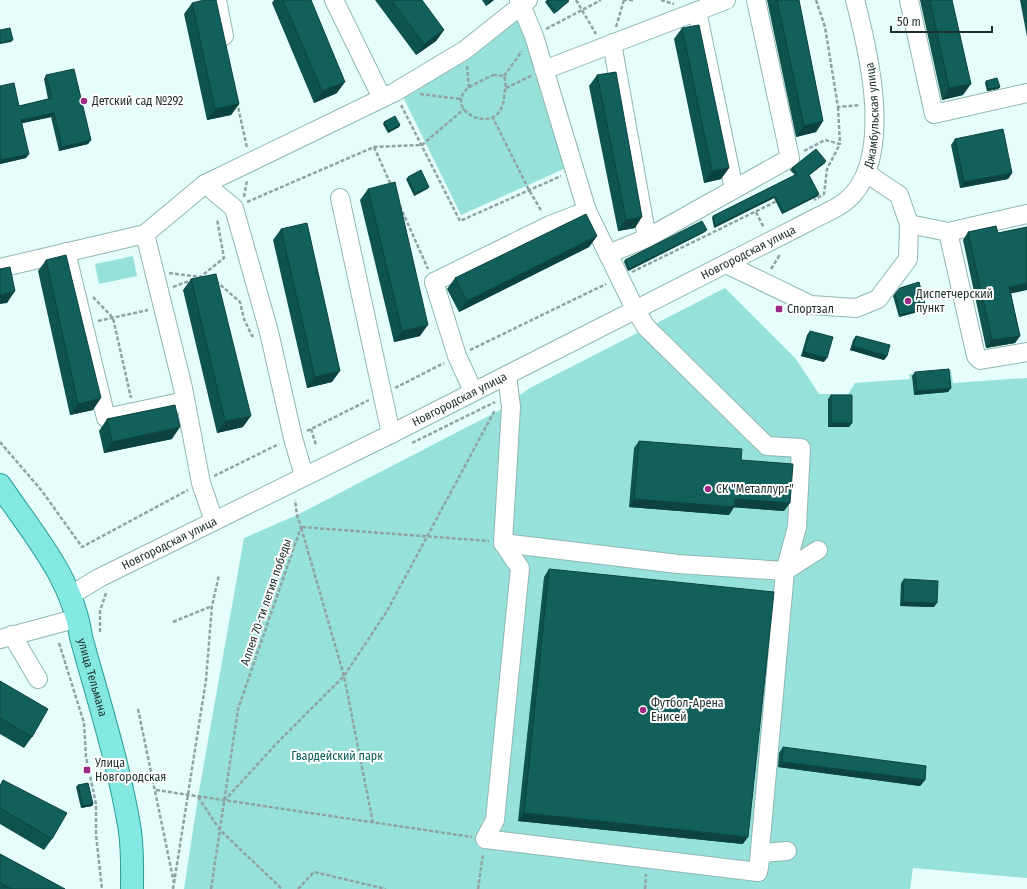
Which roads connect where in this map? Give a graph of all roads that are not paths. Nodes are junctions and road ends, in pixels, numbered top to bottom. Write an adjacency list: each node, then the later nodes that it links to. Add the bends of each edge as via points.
1 (217, 0): 10 (street)
2 (334, 0): 13 (street)
3 (726, 0): 8 (street)
4 (756, 0): 16 (street, via 790,158)
5 (856, 0): 14 (street, Джамбульская улица, via 874,104 875,128)
6 (910, 0): 12 (street, via 934,114)
7 (523, 2): 11 (street); 13 (street, via 465,50)
8 (697, 11): 9 (street); 16 (street)
9 (608, 45): 11 (street); 24 (street)
10 (227, 54)
11 (544, 70): 19 (street)
12 (1027, 93)
13 (388, 95): 15 (street)
14 (866, 173): 18 (street, Джамбульская улица); 21 (street, via 899,194)
15 (205, 184): 23 (street); 35 (street, via 234,208 269,332 292,438)
16 (734, 190): 24 (street)
17 (340, 198): 34 (street)
18 (846, 201): 27 (street, Новгородская улица, via 768,231)
19 (587, 211): 26 (street); 32 (street, via 550,225 434,282 458,356)
20 (1027, 214): 22 (street)
21 (909, 224): 22 (street); 27 (street, via 908,259 878,299 856,308 811,305)
22 (948, 232): 30 (street, via 976,356 980,360)
23 (145, 234): 25 (street); 33 (street)
24 (647, 238): 26 (street)
25 (66, 252): 28 (street); 33 (street, via 106,418)
26 (608, 254): 29 (street)
27 (726, 264): 29 (street, Новгородская улица)
28 (0, 268)
29 (635, 309): 31 (street, Новгородская улица); 40 (street, via 646,327 767,446 801,448 797,527)
30 (1027, 352)
31 (507, 375): 32 (street, Новгородская улица); 38 (street, via 511,407)
32 (473, 391): 34 (street, Новгородская улица)
33 (185, 401): 37 (street, via 201,483)
34 (391, 434): 35 (street, Новгородская улица)
35 (304, 476): 37 (street, Новгородская улица)
36 (0, 485): 41 (main road, улица Тельмана, via 41,544)
37 (214, 521): 41 (street, Новгородская улица, via 99,578)
38 (503, 543): 40 (street, via 678,564); 46 (street, via 520,568 495,820 485,839 758,872)
39 (818, 550): 40 (street)
40 (785, 571): 46 (street)
41 (71, 595): 42 (main road, улица Тельмана)
42 (78, 618): 43 (street); 47 (main road, улица Тельмана, via 129,825)
43 (6, 637): 44 (street)
44 (38, 679)
45 (788, 851): 46 (street)
46 (761, 853)
47 (132, 889)

